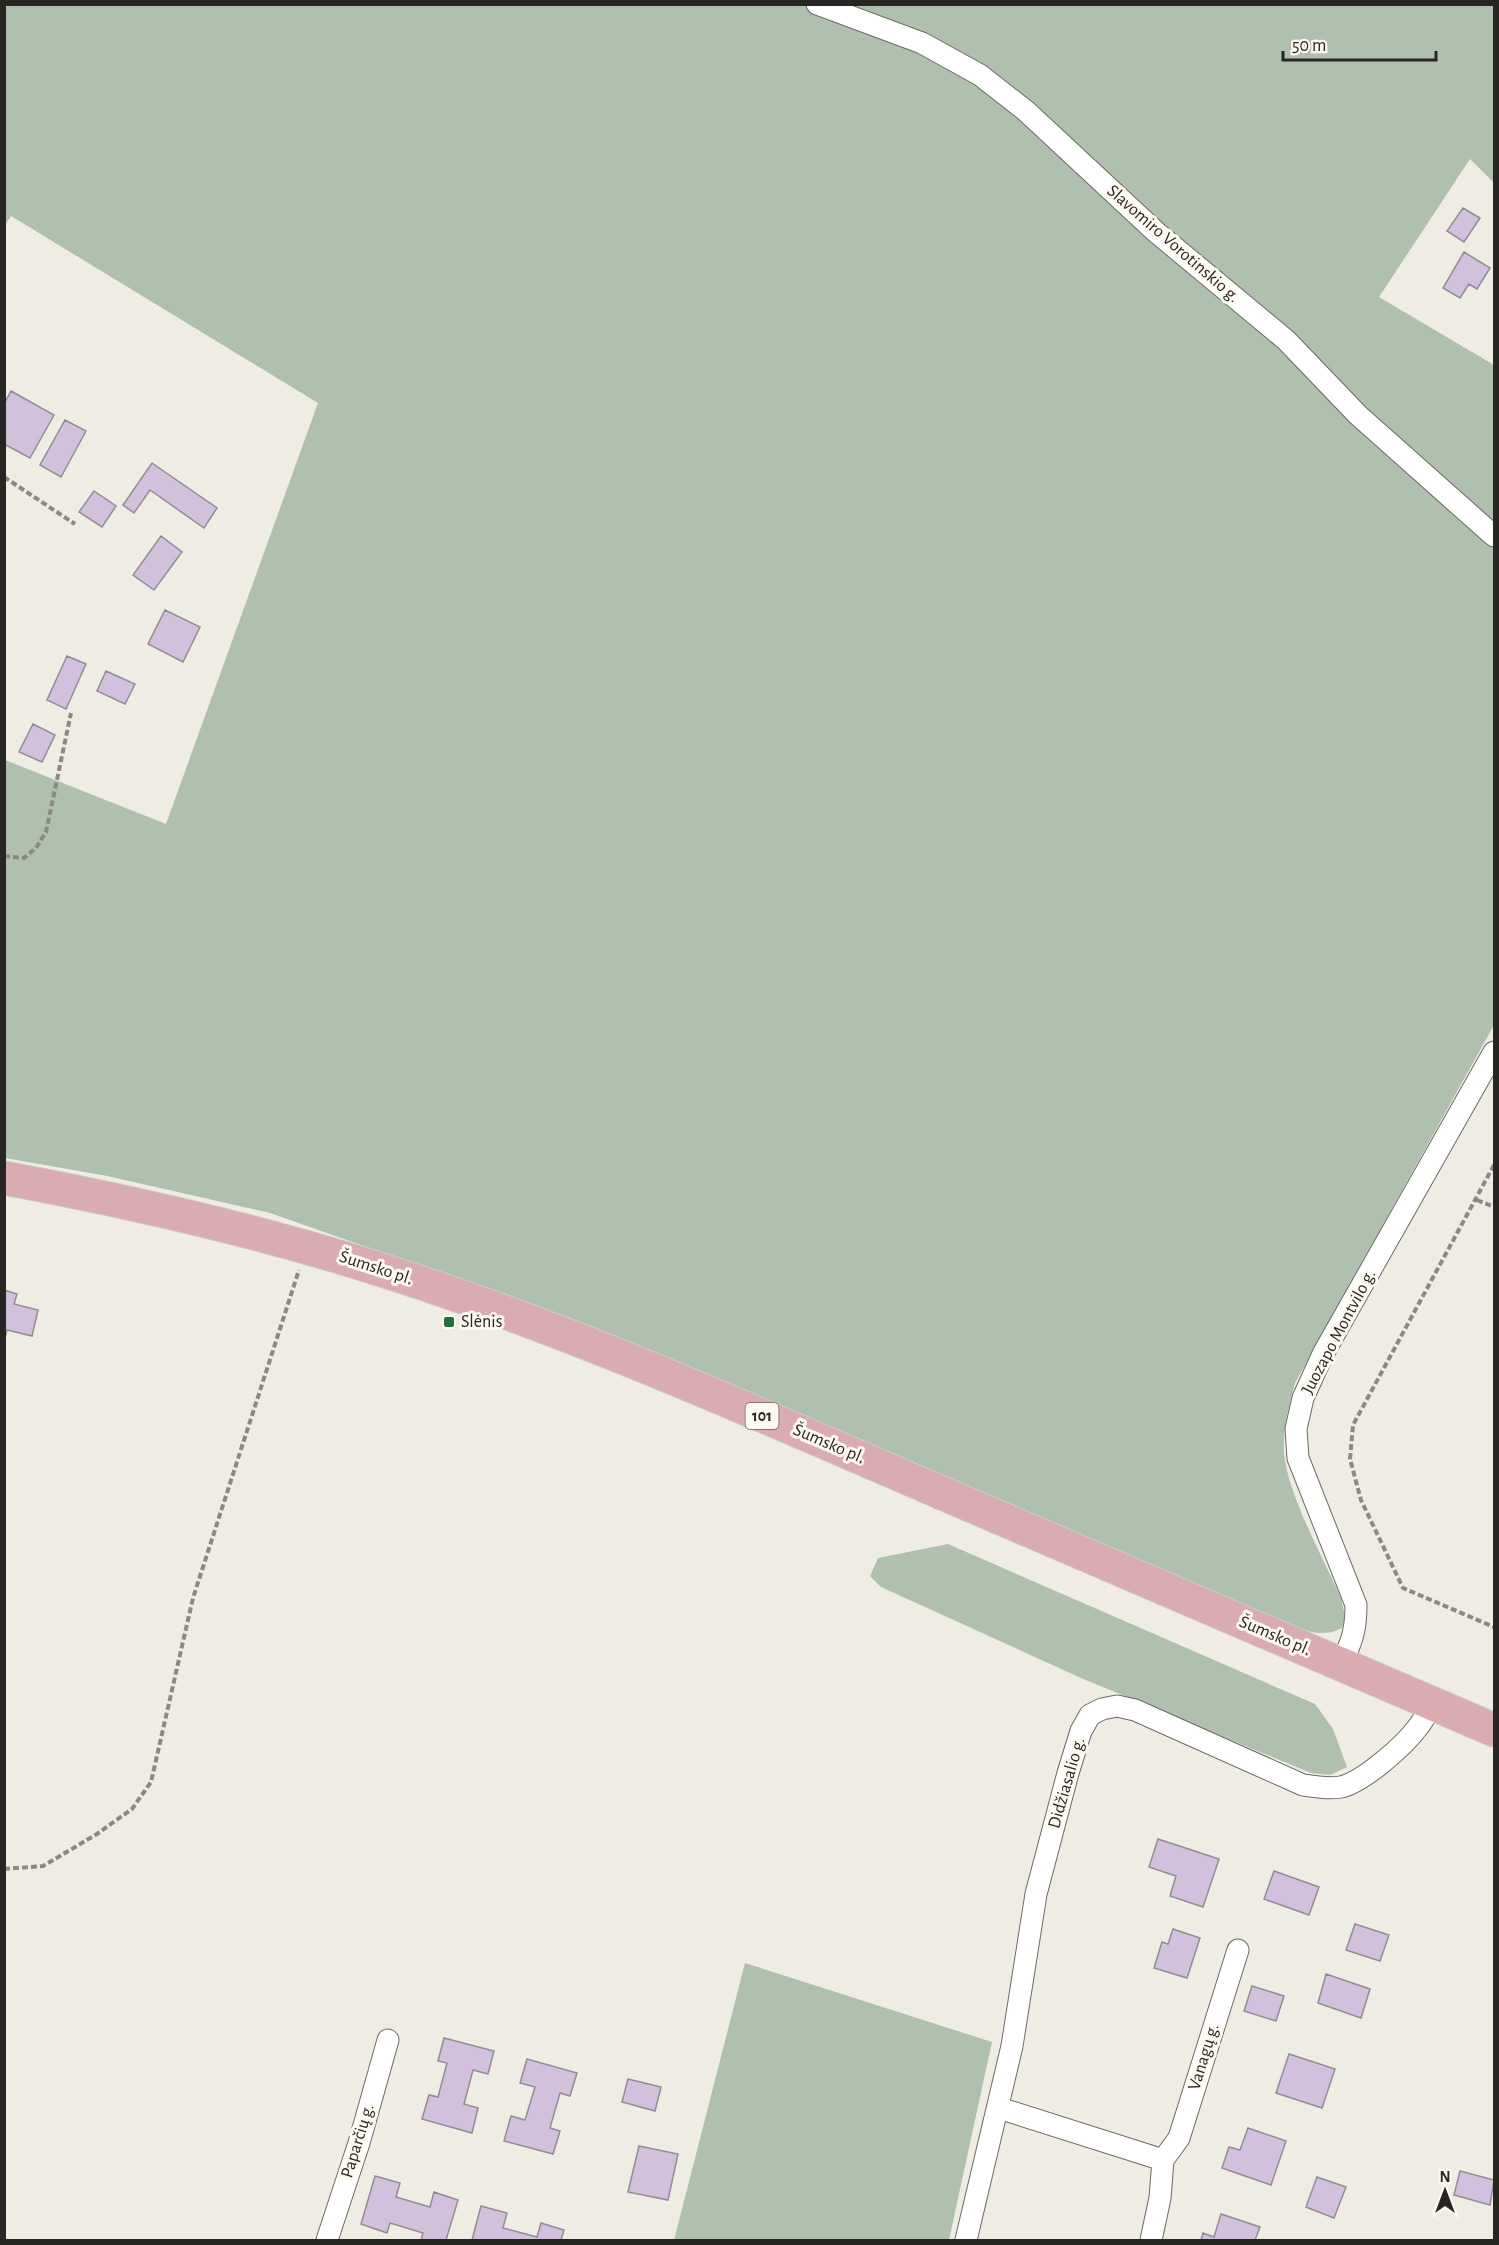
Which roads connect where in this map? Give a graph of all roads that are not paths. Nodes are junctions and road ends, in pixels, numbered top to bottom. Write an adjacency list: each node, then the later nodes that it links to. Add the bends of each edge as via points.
1 (817, 4): 2 (street, Slavomiro Vorotinskio g., via 922,43 980,75 1026,111 1156,232 1286,340 1358,414)
2 (1494, 536)
3 (1494, 1052): 5 (street, Juozapo Montvilo g., via 1323,1354 1303,1398 1296,1429 1298,1458 1356,1605 1353,1641)
4 (4, 1178): 5 (main road, Šumsko pl. / 101, via 209,1220 387,1271 491,1307 648,1367)
5 (1341, 1664): 6 (main road, Šumsko pl. / 101)
6 (1433, 1703): 7 (main road, Šumsko pl. / 101); 10 (street, Didžiasalio g., via 1418,1728 1370,1772 1357,1781 1324,1789 1303,1785 1135,1710 1118,1706 1090,1716 1068,1773 1036,1894)
7 (1494, 1730)
8 (1238, 1950): 11 (street, Vanagų g., via 1179,2138)
9 (388, 2040): 12 (street, Paparčių g.)
10 (999, 2108): 11 (street); 13 (street, Didžiasalio g.)
11 (1163, 2160): 14 (street, Vanagų g.)
12 (327, 2241)
13 (966, 2241)
14 (1151, 2241)

